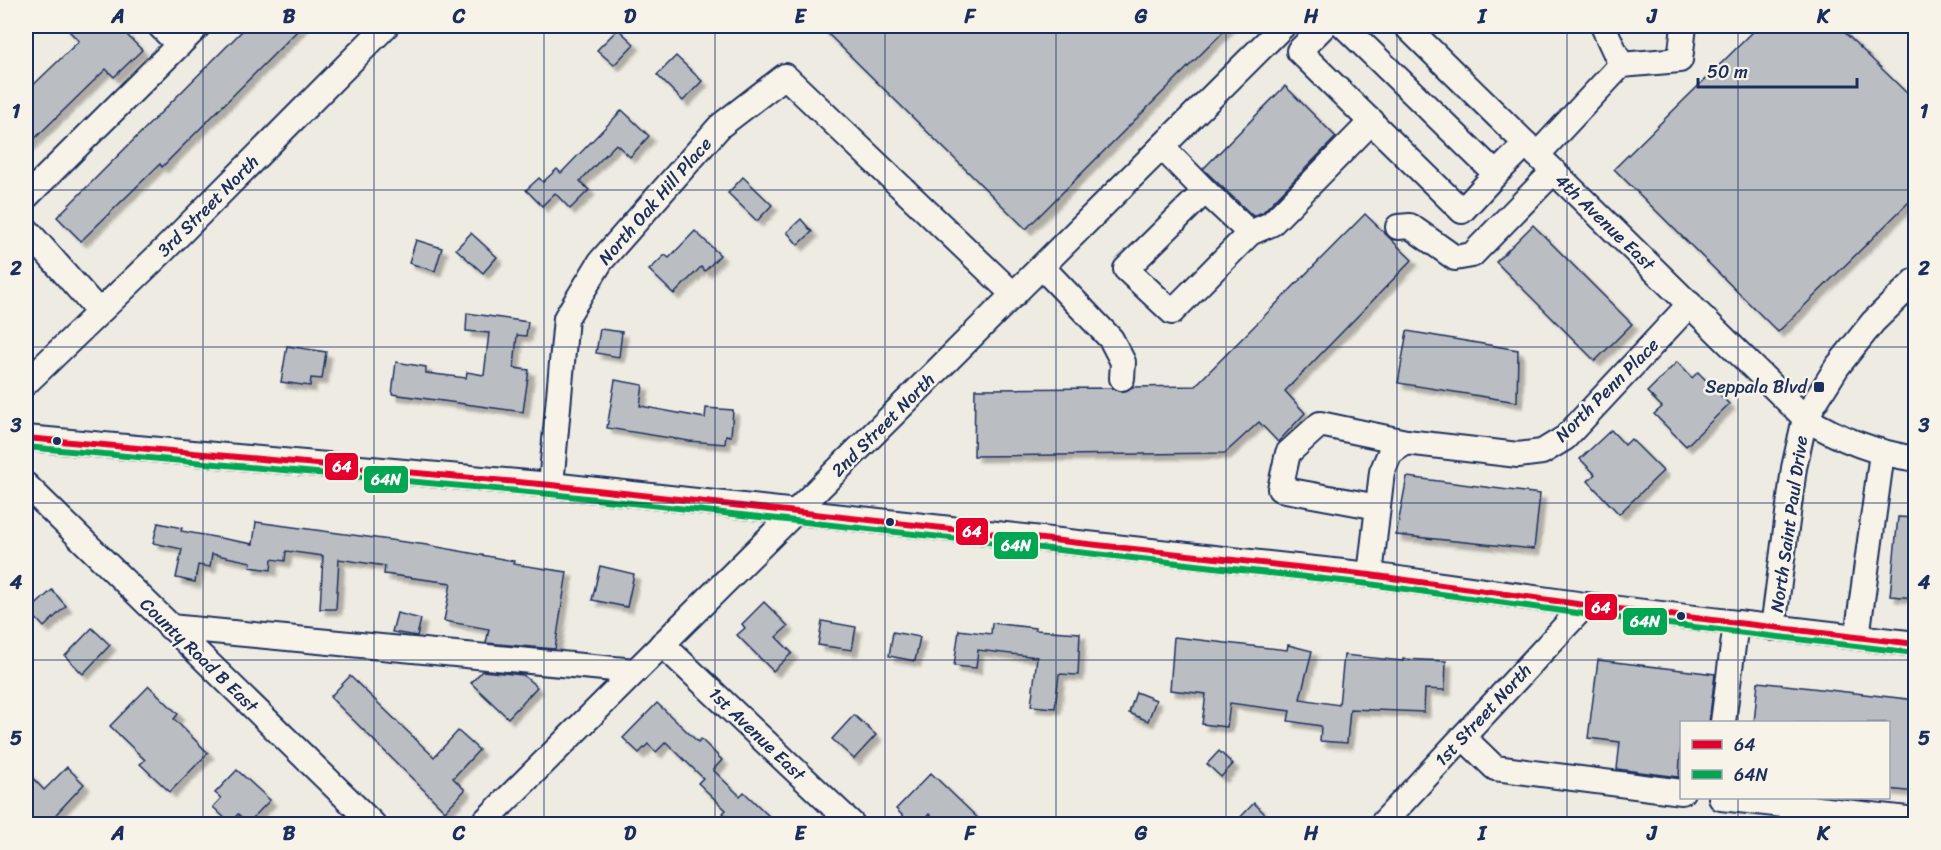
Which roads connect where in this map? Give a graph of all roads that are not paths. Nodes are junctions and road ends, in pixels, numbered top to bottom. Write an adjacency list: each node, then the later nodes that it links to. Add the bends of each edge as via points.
1 (160, 26): 10 (street)
2 (198, 26): 10 (street)
3 (386, 26): 27 (street, 3rd Street North)
4 (1324, 26): 11 (street)
5 (1344, 26): 17 (street)
6 (1406, 26): 15 (street, 4th Avenue East)
7 (1603, 26): 12 (street)
8 (1684, 26): 12 (street, via 1680,60)
9 (1281, 27): 11 (street); 14 (street, 2nd Street North)
10 (179, 45): 19 (street)
11 (1299, 51): 13 (street)
12 (1621, 65): 15 (street)
13 (1372, 121): 17 (street, via 1462,211); 22 (street, via 1271,224)
14 (1162, 147): 18 (street); 23 (street, 2nd Street North)
15 (1531, 149): 16 (street, 4th Avenue East); 17 (street)
16 (1553, 172): 20 (street, via 1472,255 1455,258 1410,226); 26 (street, 4th Avenue East)
17 (1496, 174)
18 (1205, 191): 22 (street); 22 (street, via 1126,269 1172,312)
19 (26, 197)
20 (1398, 227)
21 (26, 229): 27 (street)
22 (1250, 233)
23 (1042, 267): 25 (street, 2nd Street North); 28 (street, via 1111,339 1123,362)
24 (1916, 280): 30 (street, North Saint Paul Drive, via 1837,367)
25 (1014, 295): 36 (street, North Oak Hill Place, via 785,76 720,126 601,261 566,318); 38 (street, 2nd Street North)
26 (1690, 304): 30 (street, 4th Avenue East); 32 (street, North Penn Place, via 1565,438 1542,452 1518,455)
27 (99, 312): 29 (street, 3rd Street North)
28 (1122, 378)
29 (26, 383)
30 (1805, 418): 33 (street, 4th Avenue East, via 1833,435); 43 (street, North Saint Paul Drive, via 1794,468)
31 (26, 438): 36 (street)
32 (1406, 442): 37 (street, via 1390,453 1382,472); 37 (street, North Penn Place, via 1320,424 1288,453 1280,489)
33 (1882, 453): 34 (street, 4th Avenue East); 44 (street)
34 (1916, 459)
35 (26, 485): 42 (street, County Road B East)
36 (551, 485): 38 (street)
37 (1378, 507): 39 (street)
38 (793, 514): 39 (street); 45 (street, 2nd Street North)
39 (1370, 575): 40 (street)
40 (1585, 605): 41 (street); 49 (street, 1st Street North)
41 (1736, 623): 43 (street); 48 (street)
42 (170, 627): 47 (street); 54 (street, County Road B East)
43 (1773, 628): 44 (street)
44 (1857, 637): 46 (street)
45 (662, 644): 47 (street, 2nd Street North); 56 (street, 1st Avenue East)
46 (1916, 644)
47 (635, 671): 55 (street, 2nd Street North)
48 (1723, 721)
49 (1463, 737): 50 (street, via 1495,768); 57 (street, 1st Street North)
50 (1680, 792)
51 (1730, 799): 52 (street)
52 (1757, 802): 53 (street); 58 (street)
53 (1916, 820)
54 (373, 825)
55 (482, 825)
56 (852, 825)
57 (1382, 825)
58 (1780, 825)

